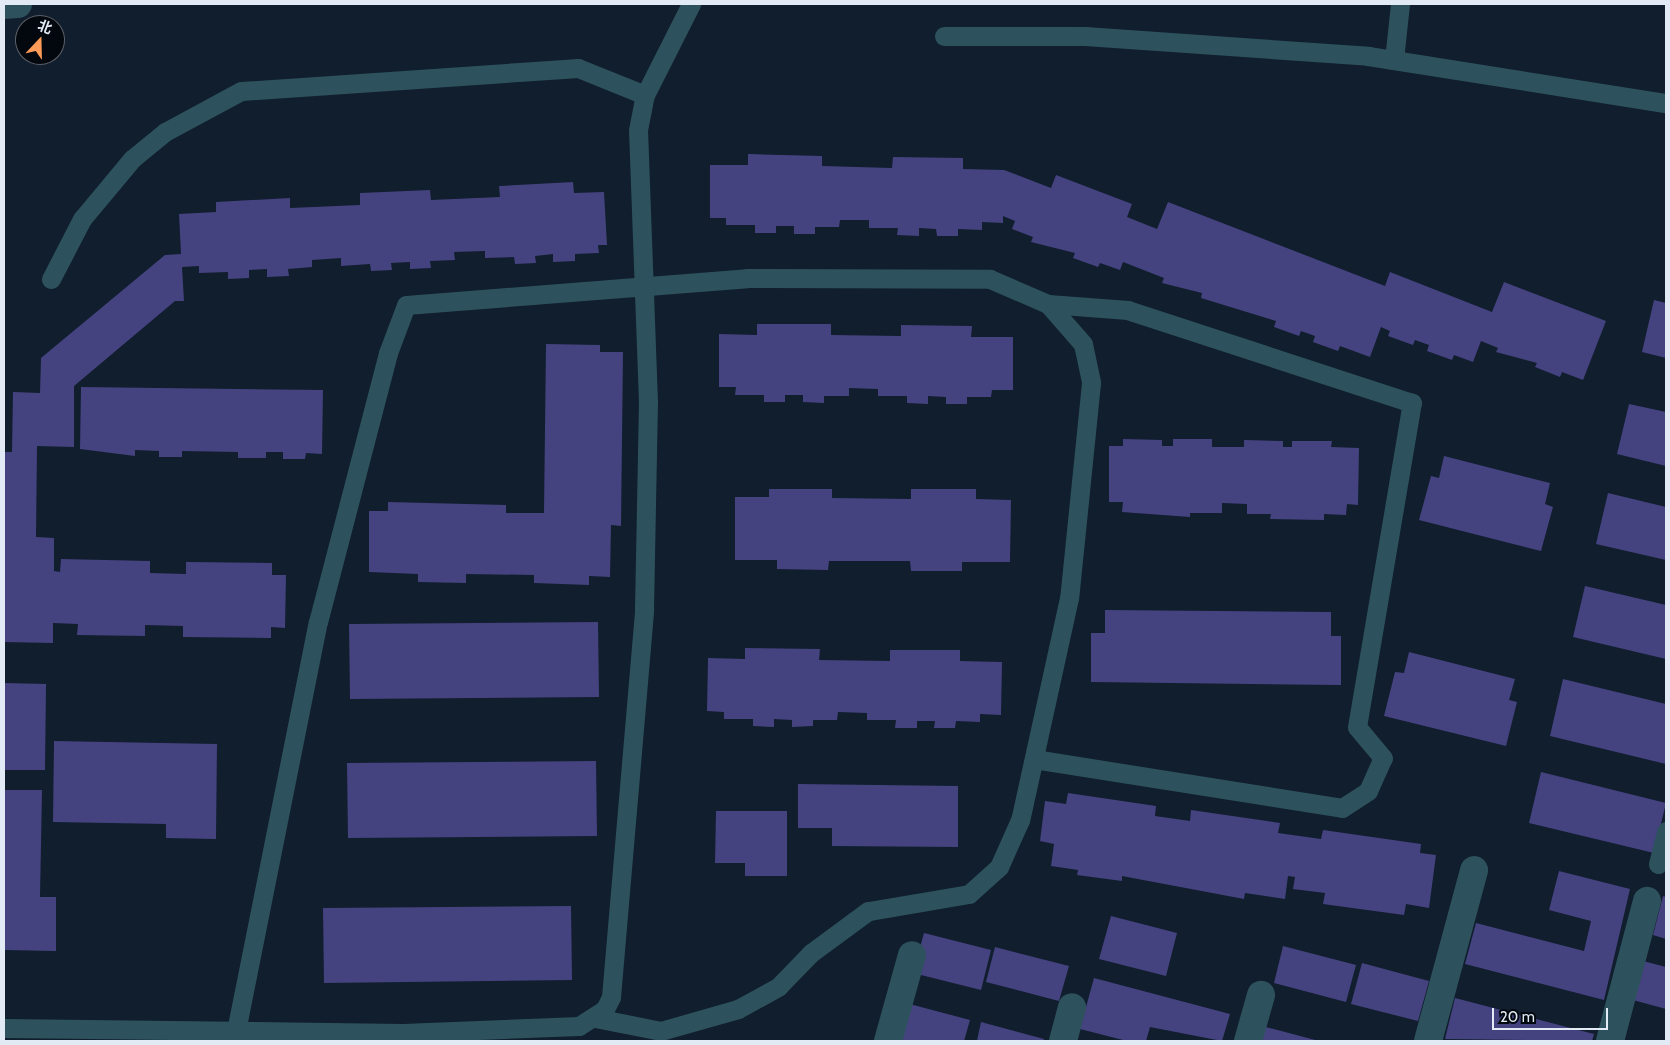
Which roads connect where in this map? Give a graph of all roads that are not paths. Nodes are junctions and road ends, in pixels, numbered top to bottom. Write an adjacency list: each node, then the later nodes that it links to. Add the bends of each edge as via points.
1 (18, 4): 4 (street)
2 (691, 4): 7 (lane)
3 (1400, 4): 6 (lane)
4 (4, 5)
5 (944, 36): 6 (lane, via 1189,41)
6 (1394, 60): 8 (lane)
7 (645, 95): 9 (lane, via 578,68 241,91 165,132 132,159 82,218); 10 (lane, via 638,140)
8 (1666, 102)
9 (51, 279)
10 (643, 285): 11 (lane, via 747,278 990,279); 20 (lane, via 648,402 644,609 611,997); 22 (lane, via 406,305 388,353 318,622 268,855)
11 (1048, 304): 12 (lane, via 1082,344 1090,383 1069,598); 12 (lane, via 1128,310 1412,402 1357,727 1382,758 1368,791 1342,808)
12 (1034, 759): 20 (lane, via 1009,852 986,882 969,894 868,911 811,953 778,987 738,1009 661,1031)
13 (1666, 831): 14 (lane)
14 (1658, 864)
15 (1474, 870): 28 (street)
16 (1647, 901): 29 (street)
17 (912, 955): 25 (street)
18 (1260, 995): 27 (street)
19 (1072, 1008): 26 (street)
20 (596, 1018): 24 (lane, via 580,1026)
21 (4, 1028): 23 (lane)
22 (236, 1031): 23 (lane); 24 (lane)
23 (90, 1035)
24 (392, 1037)
25 (888, 1041)
26 (1063, 1041)
27 (1248, 1041)
28 (1428, 1041)
29 (1610, 1041)

